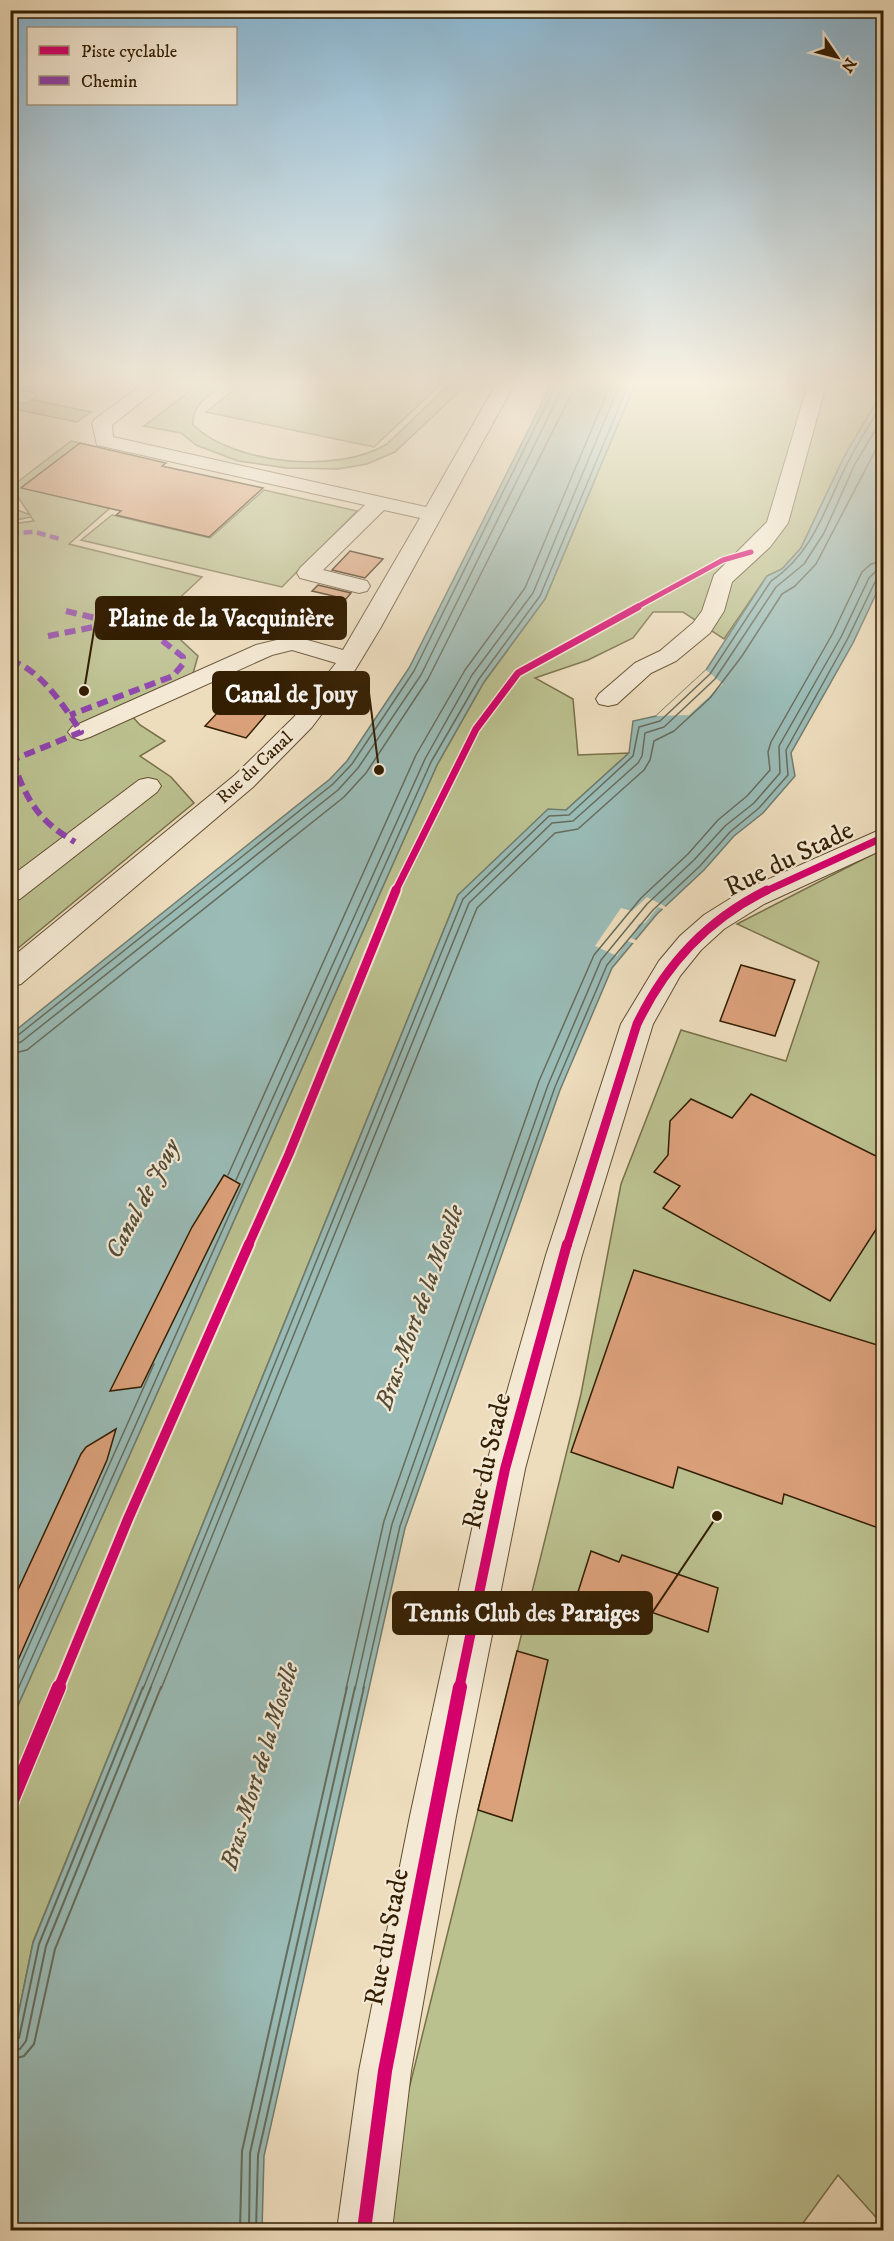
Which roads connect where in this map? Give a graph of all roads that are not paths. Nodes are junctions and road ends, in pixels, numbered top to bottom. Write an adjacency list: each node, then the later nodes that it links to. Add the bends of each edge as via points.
1 (298, 486): 4 (street)
2 (447, 486): 5 (street, Rue du Canal)
3 (788, 486): 8 (street, via 777,523 722,580 713,611 702,628 668,656)
4 (378, 504): 5 (street); 6 (street, via 308,573)
5 (431, 514): 7 (street, Rue du Canal)
6 (359, 586)
7 (338, 657): 9 (street); 12 (street, via 293,643 264,650); 16 (street, Rue du Canal, via 303,722 276,752)
8 (643, 668): 10 (street); 11 (street, via 645,686)
9 (237, 686)
10 (608, 699)
11 (640, 701)
12 (81, 732)
13 (148, 786): 15 (street)
14 (884, 837): 17 (street, Rue du Stade, via 750,900 714,922 688,947 650,996 637,1024 564,1255 506,1469 433,1816 385,2071)
15 (10, 891)
16 (10, 976)
17 (364, 2230)

